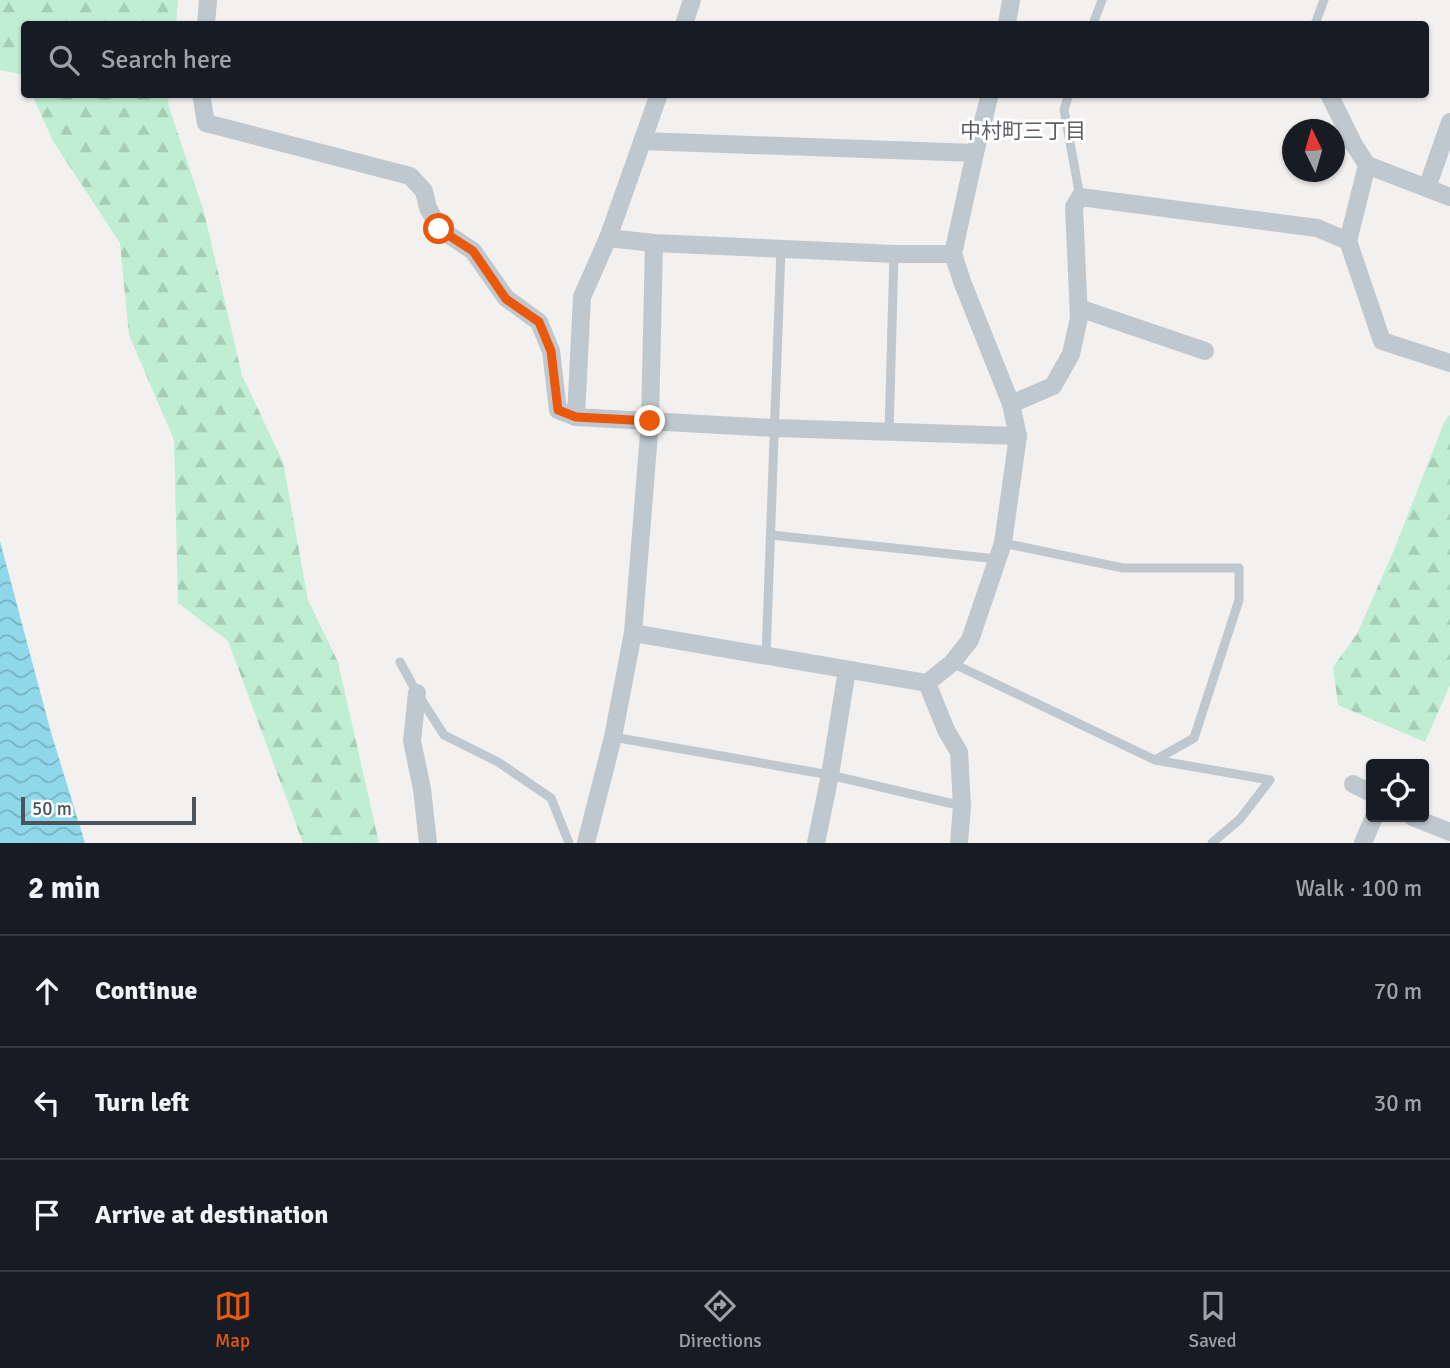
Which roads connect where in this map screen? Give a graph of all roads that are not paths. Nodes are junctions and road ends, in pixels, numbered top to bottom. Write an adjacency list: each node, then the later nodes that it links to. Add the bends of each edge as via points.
1 (208, 0): 6 (street)
2 (692, 0): 7 (street)
3 (1011, 0): 8 (street)
4 (1102, 0): 9 (lane)
5 (1324, 0): 10 (lane)
6 (206, 21)
7 (685, 21)
8 (1008, 21)
9 (1094, 21)
10 (1316, 21)
11 (202, 98): 33 (street, via 206,123 410,176 424,191 439,229 473,251 506,299 539,322 551,351 558,410)
12 (658, 98): 17 (street)
13 (989, 98): 18 (street)
14 (1068, 98): 21 (lane, via 1063,110)
15 (1331, 98): 19 (street)
16 (1450, 122): 20 (street)
17 (642, 141): 18 (street); 23 (street)
18 (975, 153): 28 (street)
19 (1367, 164): 20 (street); 24 (street)
20 (1427, 188): 22 (street)
21 (1080, 197): 24 (street, via 1317,228); 29 (street, via 1074,207)
22 (1450, 197)
23 (608, 238): 25 (street); 33 (street, via 582,297)
24 (1348, 241): 31 (street, via 1382,341)
25 (654, 243): 26 (street); 34 (street)
26 (781, 249): 27 (street); 35 (lane)
27 (894, 254): 28 (street); 36 (lane)
28 (953, 254): 32 (street)
29 (1079, 308): 30 (street); 32 (street, via 1071,354 1053,386)
30 (1205, 351)
31 (1450, 363)
32 (1011, 404): 37 (street)
33 (576, 417): 34 (street)
34 (650, 421): 35 (street); 40 (street)
35 (775, 428): 36 (street); 38 (lane)
36 (889, 432): 37 (street)
37 (1018, 436): 39 (street)
38 (771, 534): 39 (lane); 41 (lane)
39 (1000, 551): 43 (street, via 970,640); 48 (lane, via 1123,568 1239,568 1239,600 1194,738)
40 (633, 633): 41 (street); 47 (street)
41 (766, 656): 44 (street)
42 (400, 662): 46 (lane)
43 (952, 663): 45 (street); 48 (lane)
44 (847, 670): 45 (street); 49 (street)
45 (927, 683): 52 (street, via 960,752)
46 (417, 693): 56 (street, via 412,741); 57 (lane, via 444,735 498,762 551,798)
47 (613, 737): 49 (lane); 58 (street)
48 (1155, 760): 61 (lane, via 1270,780 1240,820)
49 (830, 775): 52 (lane); 59 (street)
50 (1353, 784): 51 (street)
51 (1366, 790)
52 (962, 806): 60 (street)
53 (1372, 822): 62 (street)
54 (1425, 822): 55 (street)
55 (1450, 832)
56 (428, 843)
57 (569, 843)
58 (586, 843)
59 (816, 843)
60 (960, 843)
61 (1212, 843)
62 (1363, 843)

